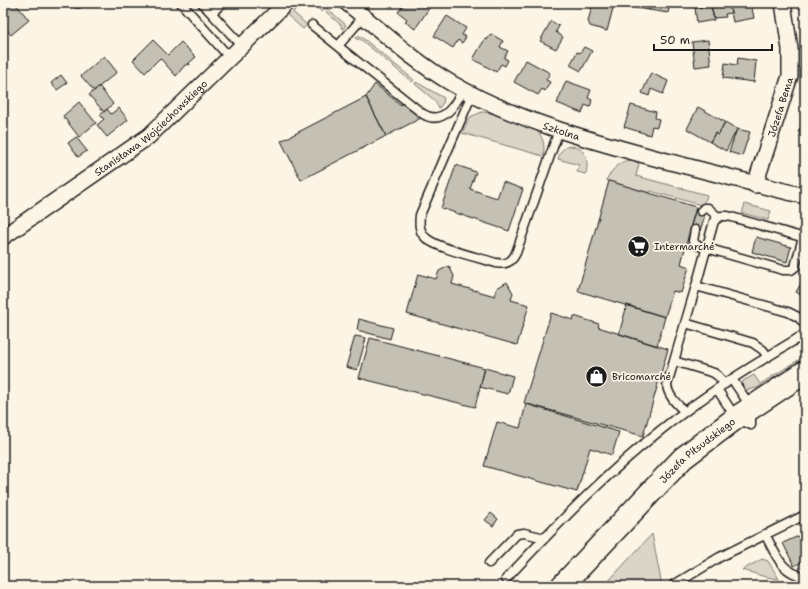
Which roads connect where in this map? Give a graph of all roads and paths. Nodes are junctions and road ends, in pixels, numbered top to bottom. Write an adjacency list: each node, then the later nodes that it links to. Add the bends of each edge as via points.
1 (181, 3): 12 (lane)
2 (202, 3): 7 (lane)
3 (222, 3): 7 (lane)
4 (286, 3): 10 (street, Stanisława Wojciechowskiego)
5 (347, 3): 8 (street, Szkolna)
6 (783, 3): 15 (street, Józefa Bema, via 790,49 790,76)
7 (212, 13): 10 (lane)
8 (364, 16): 11 (lane); 13 (street, Szkolna, via 416,60)
9 (312, 25): 11 (lane)
10 (242, 46): 12 (street, Stanisława Wojciechowskiego)
11 (338, 46): 13 (lane, via 430,118 439,117 449,111)
12 (230, 58): 21 (street, Stanisława Wojciechowskiego, via 149,136)
13 (468, 92): 14 (street, Szkolna); 14 (lane, via 420,215 421,233 436,245 496,263 506,264 511,261)
14 (559, 130): 15 (street, Szkolna)
15 (756, 185): 16 (street, Szkolna)
16 (805, 196)
17 (701, 211): 18 (lane, via 708,208)
18 (718, 217): 20 (lane, via 728,216); 22 (lane)
19 (695, 230): 22 (lane, via 694,243)
20 (804, 237): 22 (lane, via 795,267 787,271)
21 (3, 238)
22 (706, 248): 23 (lane)
23 (696, 286): 24 (lane, via 788,312); 25 (lane)
24 (803, 319)
25 (685, 323): 27 (lane, via 752,343); 28 (lane)
26 (805, 334): 27 (lane)
27 (768, 357): 30 (lane)
28 (674, 360): 30 (lane, via 714,373); 33 (lane, via 667,389)
29 (805, 372): 34 (street, Józefa Piłsudskiego)
30 (728, 382): 32 (lane); 34 (lane)
31 (805, 388): 34 (street, Józefa Piłsudskiego)
32 (717, 389): 33 (lane); 34 (lane)
33 (684, 412): 37 (lane, via 604,480)
34 (746, 417): 41 (street, Józefa Piłsudskiego, via 688,473 602,543)
35 (805, 515): 36 (lane)
36 (765, 534): 39 (lane, via 782,566); 42 (lane, via 706,564)
37 (545, 538): 38 (lane, via 517,534); 40 (lane)
38 (489, 564)
39 (805, 577)
40 (506, 579)
41 (562, 586)
42 (672, 586)

